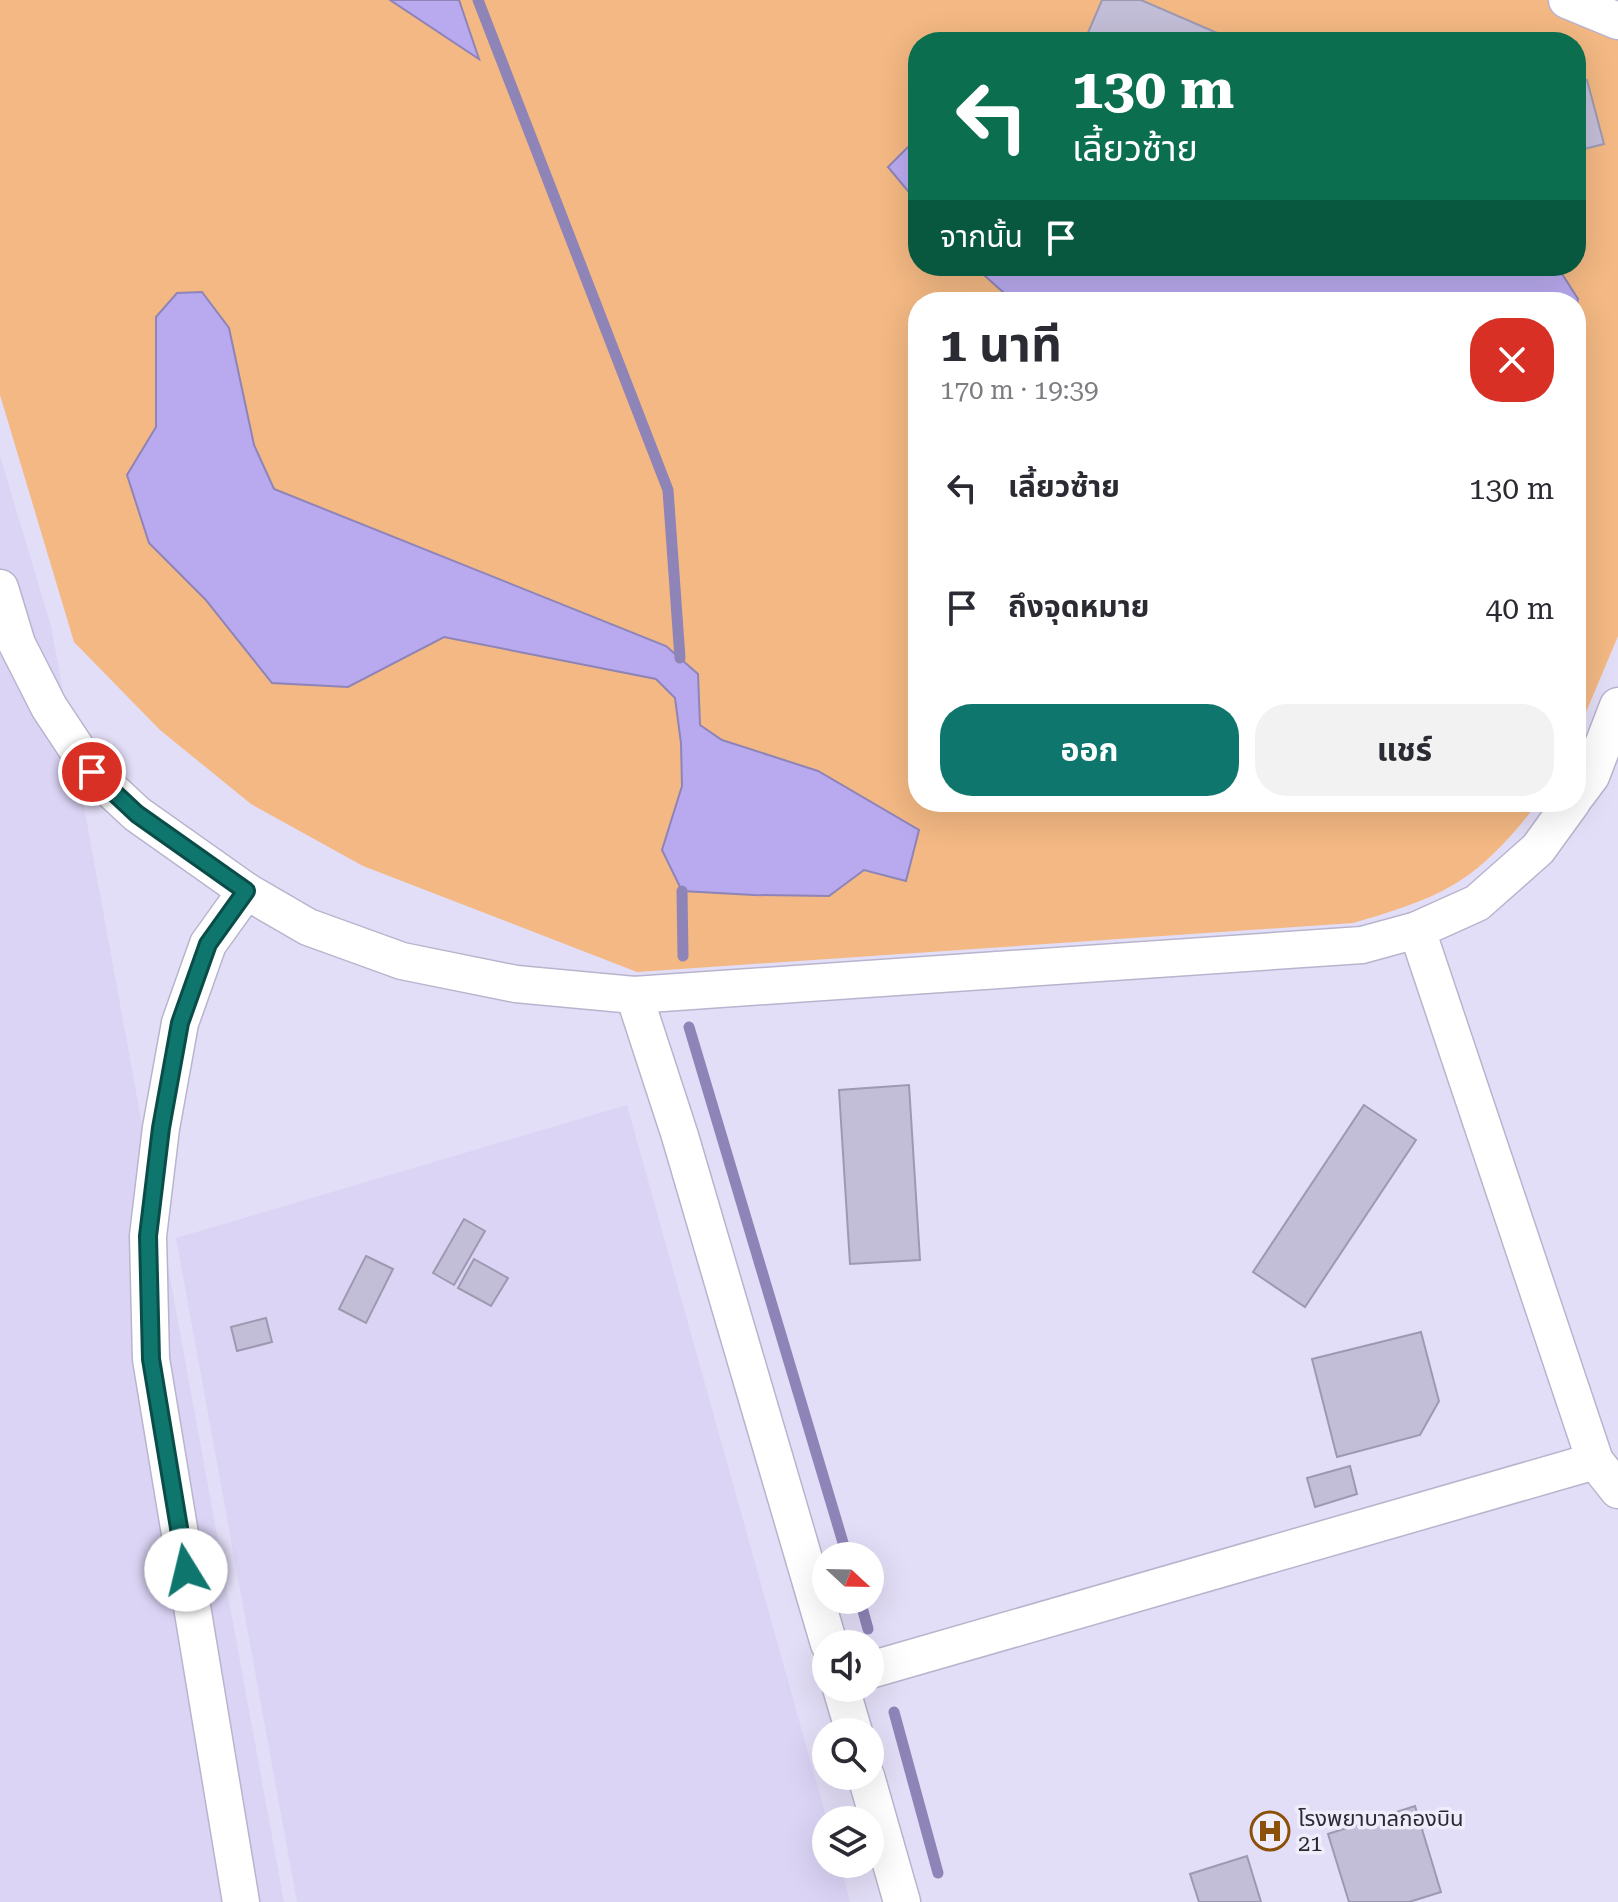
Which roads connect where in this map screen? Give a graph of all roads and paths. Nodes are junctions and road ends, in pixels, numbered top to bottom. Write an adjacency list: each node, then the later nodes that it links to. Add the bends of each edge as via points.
1 (1567, 0): 2 (lane)
2 (1618, 21)
3 (0, 588): 7 (lane, via 17,644 49,707 92,772 137,814)
4 (1618, 706): 5 (lane)
5 (1589, 790)
6 (1570, 812): 8 (lane, via 1538,849 1477,903)
7 (246, 891): 9 (lane, via 308,927 402,961 516,984); 15 (lane, via 208,944 180,1023 148,1236 151,1359)
8 (1417, 930): 9 (lane, via 1362,945); 10 (lane)
9 (634, 995): 12 (lane)
10 (1595, 1461): 11 (lane); 13 (lane)
11 (1618, 1490)
12 (825, 1630)
13 (884, 1666)
14 (870, 1790): 16 (lane)
15 (241, 1902)
16 (902, 1902)

